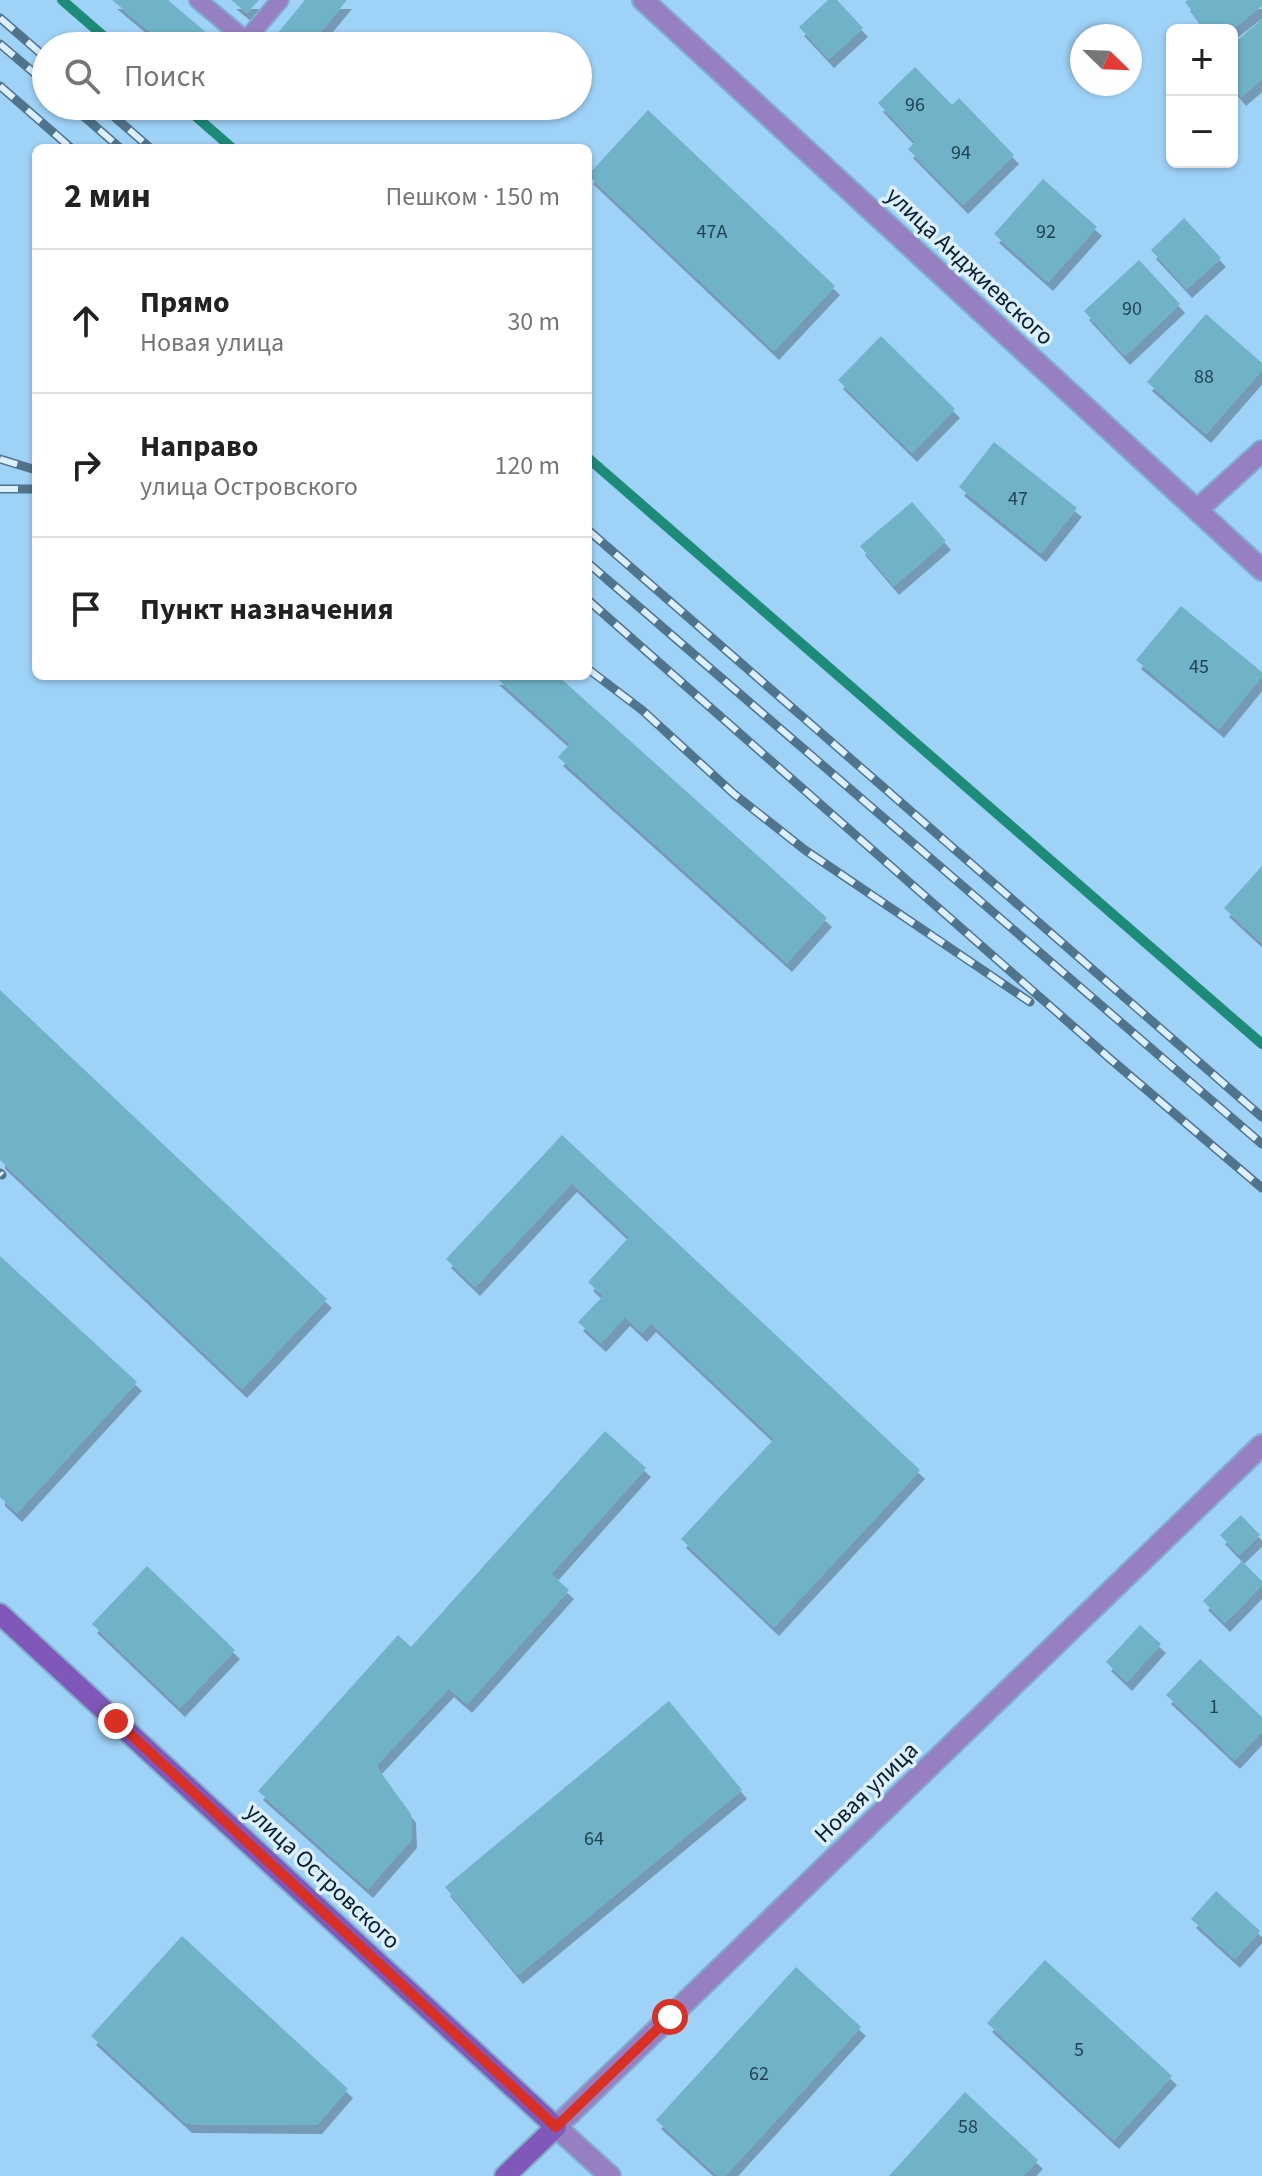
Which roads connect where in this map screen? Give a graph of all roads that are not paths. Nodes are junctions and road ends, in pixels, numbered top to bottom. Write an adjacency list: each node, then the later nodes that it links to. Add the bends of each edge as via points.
1 (198, 0): 4 (lane)
2 (280, 0): 5 (lane)
3 (643, 0): 7 (street, улица Анджиевского)
4 (236, 32)
5 (253, 32)
6 (1262, 451): 7 (street)
7 (1197, 510): 8 (street, улица Анджиевского)
8 (1262, 570)
9 (1262, 1445): 11 (street, Новая улица)
10 (0, 1614): 11 (street, улица Островского)
11 (556, 2127): 12 (street, Новая улица); 13 (street, улица Островского)
12 (505, 2176)
13 (610, 2176)

